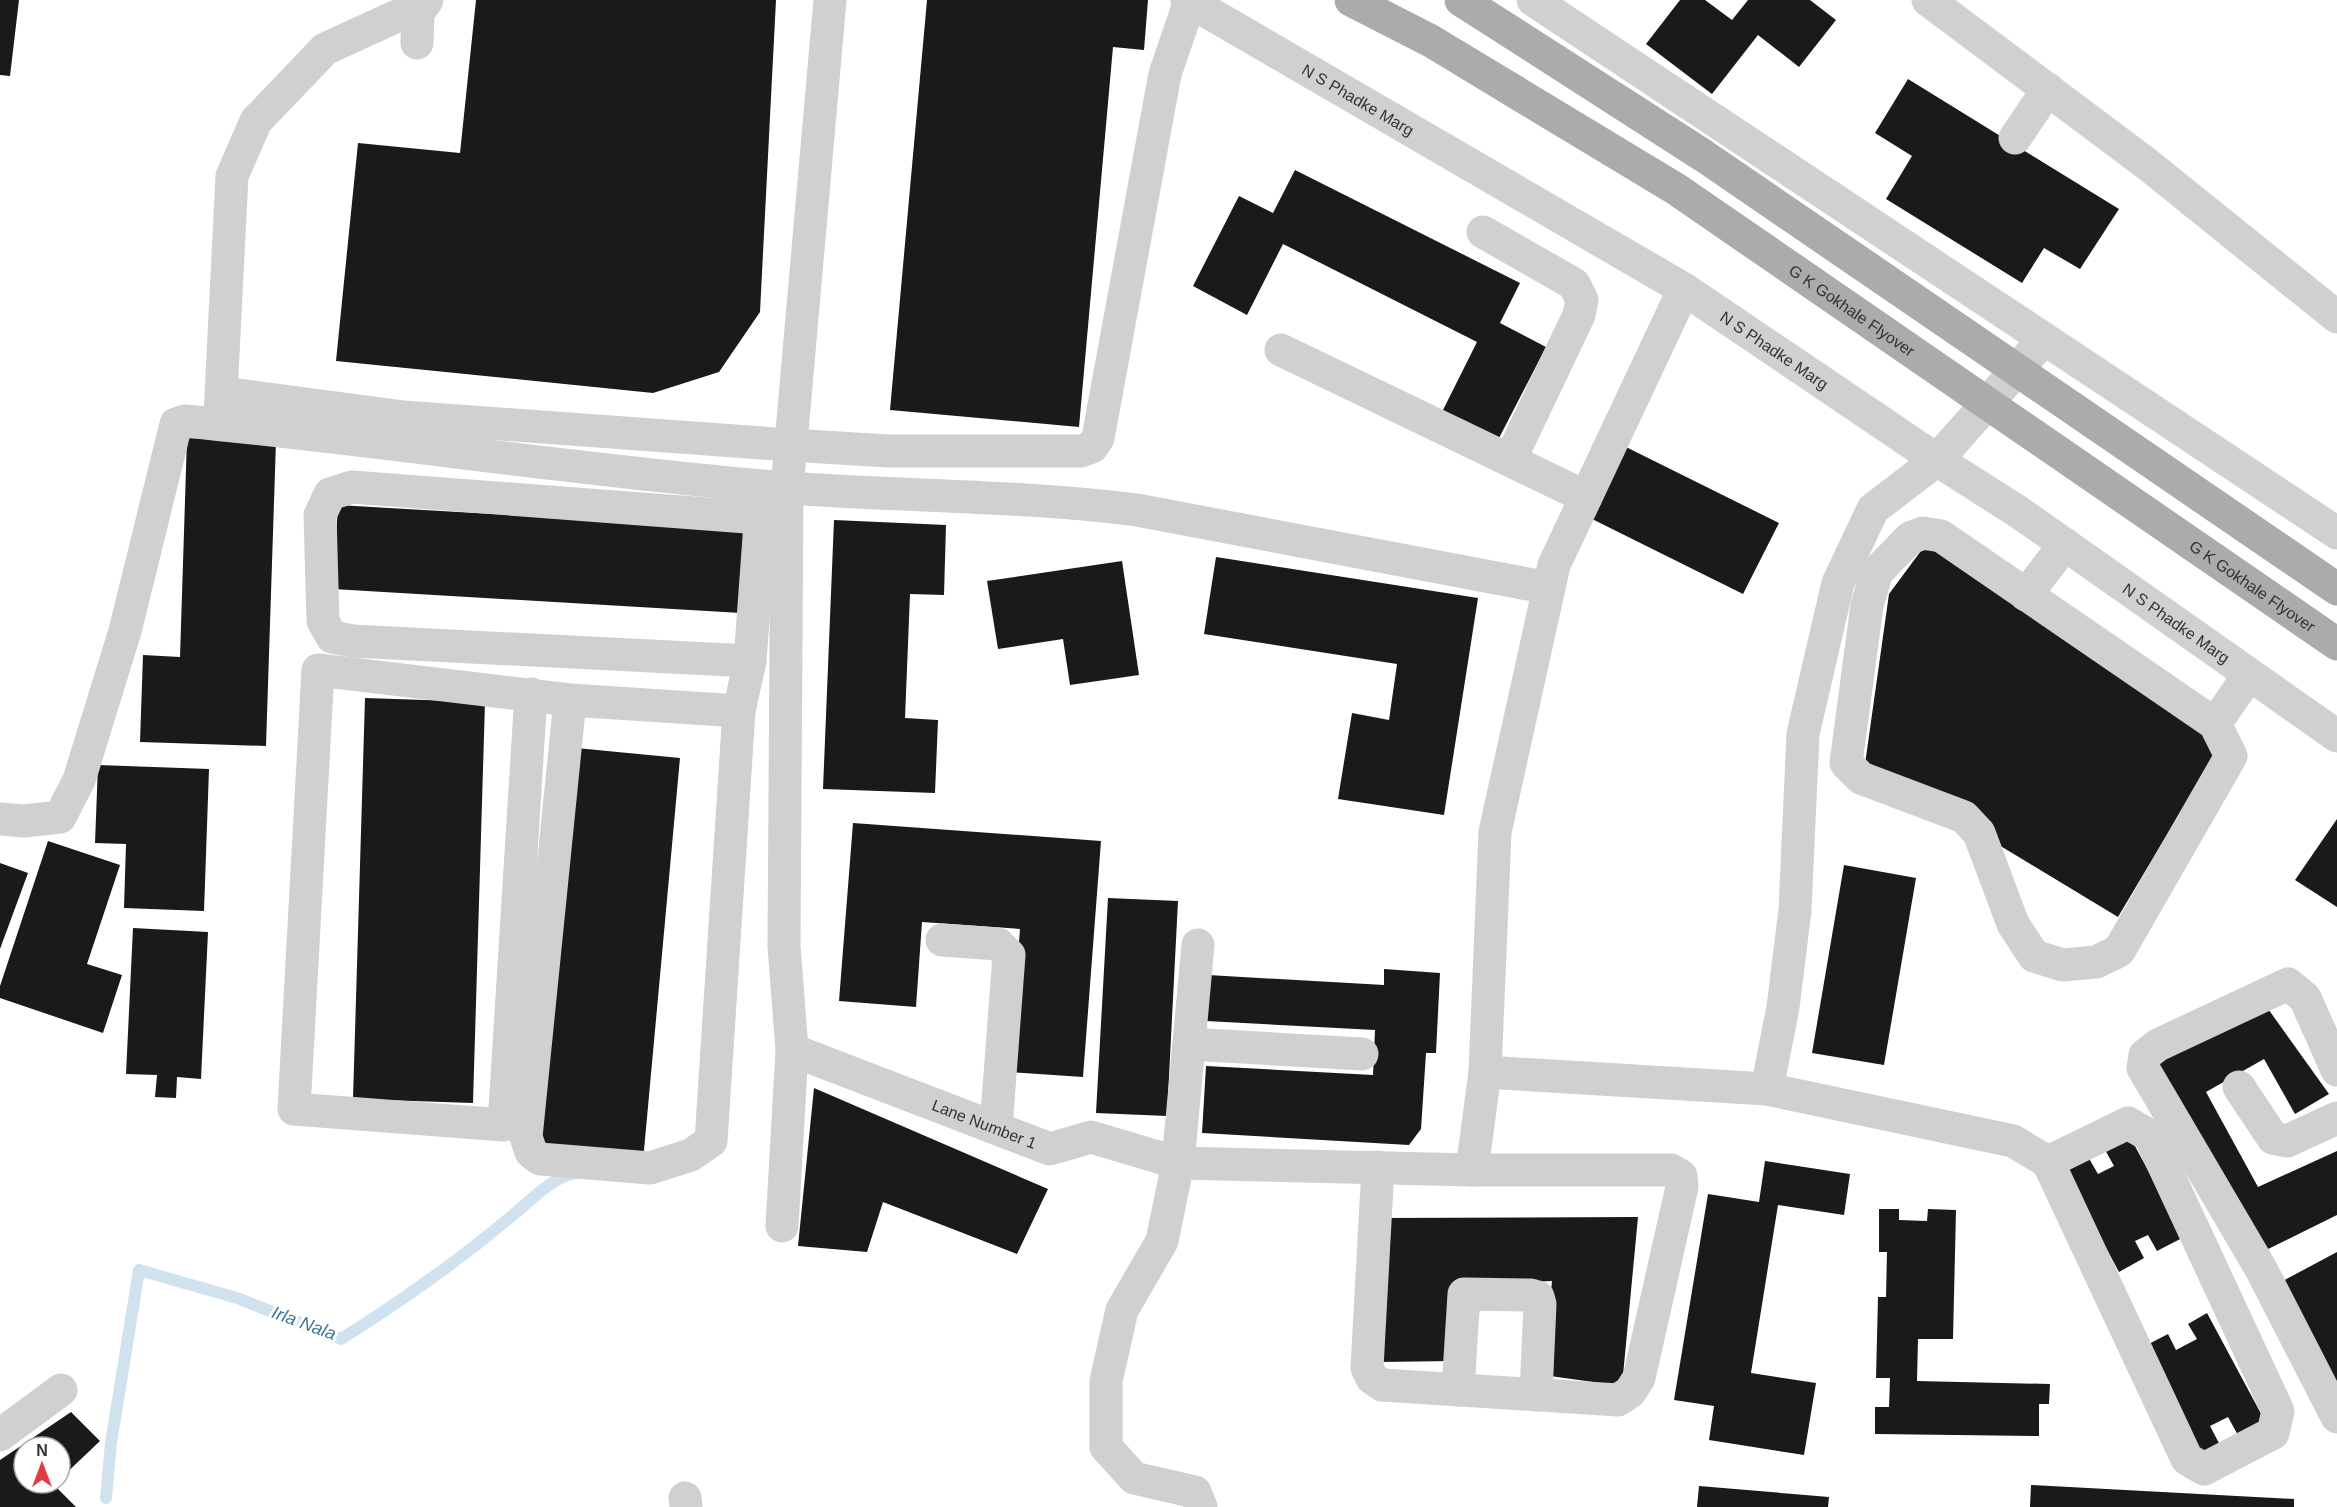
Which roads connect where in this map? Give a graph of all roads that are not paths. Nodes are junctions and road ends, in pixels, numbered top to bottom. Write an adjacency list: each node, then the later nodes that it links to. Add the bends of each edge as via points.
1 (830, 0): 17 (street)
2 (1351, 0): 29 (main road, G K Gokhale Flyover, bridge, via 1431,41 1676,189)
3 (1461, 0): 27 (main road, bridge, via 1704,156)
4 (1533, 0): 13 (street)
5 (1928, 0): 8 (street)
6 (1189, 1): 11 (street, N S Phadke Marg); 17 (street, via 1165,74 1100,430 1092,447 1067,453 888,451)
7 (413, 18): 15 (street, via 325,49 256,121 232,176)
8 (2048, 90): 9 (street); 12 (street)
9 (2015, 138)
10 (1483, 232): 18 (street, via 1574,284 1582,300 1579,315)
11 (1684, 289): 19 (street, N S Phadke Marg); 22 (street)
12 (2337, 317)
13 (2044, 339): 19 (street); 24 (street)
14 (1281, 350): 18 (street)
15 (220, 408): 16 (street); 20 (street); 37 (street, via 176,424 125,631 79,780 60,817)
16 (557, 429): 17 (street); 20 (street)
17 (790, 445): 21 (street)
18 (1510, 460): 22 (street)
19 (1937, 460): 25 (street, N S Phadke Marg); 46 (street, via 1873,509 1838,583 1803,734 1795,910 1783,1008)
20 (556, 466): 21 (street)
21 (775, 487): 23 (street); 26 (street, via 1070,501 1137,510); 41 (street, via 784,946)
22 (1586, 496): 26 (street, via 1554,565)
23 (760, 518): 30 (street); 30 (street, via 352,487 330,494 320,515 323,621 332,637)
24 (2337, 533)
25 (2065, 544): 28 (street); 31 (street, N S Phadke Marg)
26 (1549, 588): 44 (street, via 1495,832)
27 (2337, 589)
28 (2026, 595): 35 (street); 35 (street, via 1941,536 1923,533 1910,538 1877,572 1867,605 1846,763 1861,778 1964,817 1979,833 2013,924 2034,956 2063,965 2096,962 2119,951 2231,756)
29 (2337, 644)
30 (750, 661): 34 (street)
31 (2248, 676): 35 (street); 36 (street, N S Phadke Marg)
32 (531, 693): 32 (street, via 504,1125 294,1109 318,670); 33 (street)
33 (570, 700): 34 (street); 34 (street, via 526,1137 531,1152 540,1159 650,1168 691,1155 711,1141)
34 (739, 711)
35 (2215, 724)
36 (2337, 736)
37 (0, 819)
38 (942, 940): 48 (street, via 998,944 1009,955)
39 (1198, 945): 40 (street)
40 (1189, 1044): 42 (street); 50 (street)
41 (792, 1050): 48 (street, Lane Number 1); 53 (street)
42 (1362, 1054)
43 (2337, 1070): 57 (street, via 2305,998 2288,984 2158,1045 2145,1055 2143,1068 2261,1269)
44 (1485, 1072): 46 (street); 52 (street)
45 (2240, 1087): 47 (street, via 2273,1138 2287,1141)
46 (1767, 1089): 49 (street, via 2013,1141)
47 (2337, 1118)
48 (996, 1128): 50 (street, Lane Number 1, via 1050,1149 1090,1137)
49 (2048, 1162): 49 (street, via 2187,1459 2204,1469 2273,1433 2278,1411 2150,1136 2128,1123)
50 (1178, 1163): 51 (street, Lane Number 1); 59 (street, via 1162,1241 1122,1310 1106,1381 1106,1447 1134,1478 1195,1492)
51 (1378, 1167): 52 (street, Lane Number 1); 55 (street, via 1367,1368 1372,1378 1383,1385)
52 (1472, 1170): 56 (street, Lane Number 1, via 1671,1170 1683,1181 1639,1378 1630,1392 1618,1400)
53 (782, 1226)
54 (61, 1390): 58 (street)
55 (1458, 1390): 56 (street); 56 (street, via 1464,1294 1531,1295 1538,1297 1540,1304)
56 (1536, 1395)
57 (2337, 1417)
58 (0, 1435)
59 (1201, 1507)

